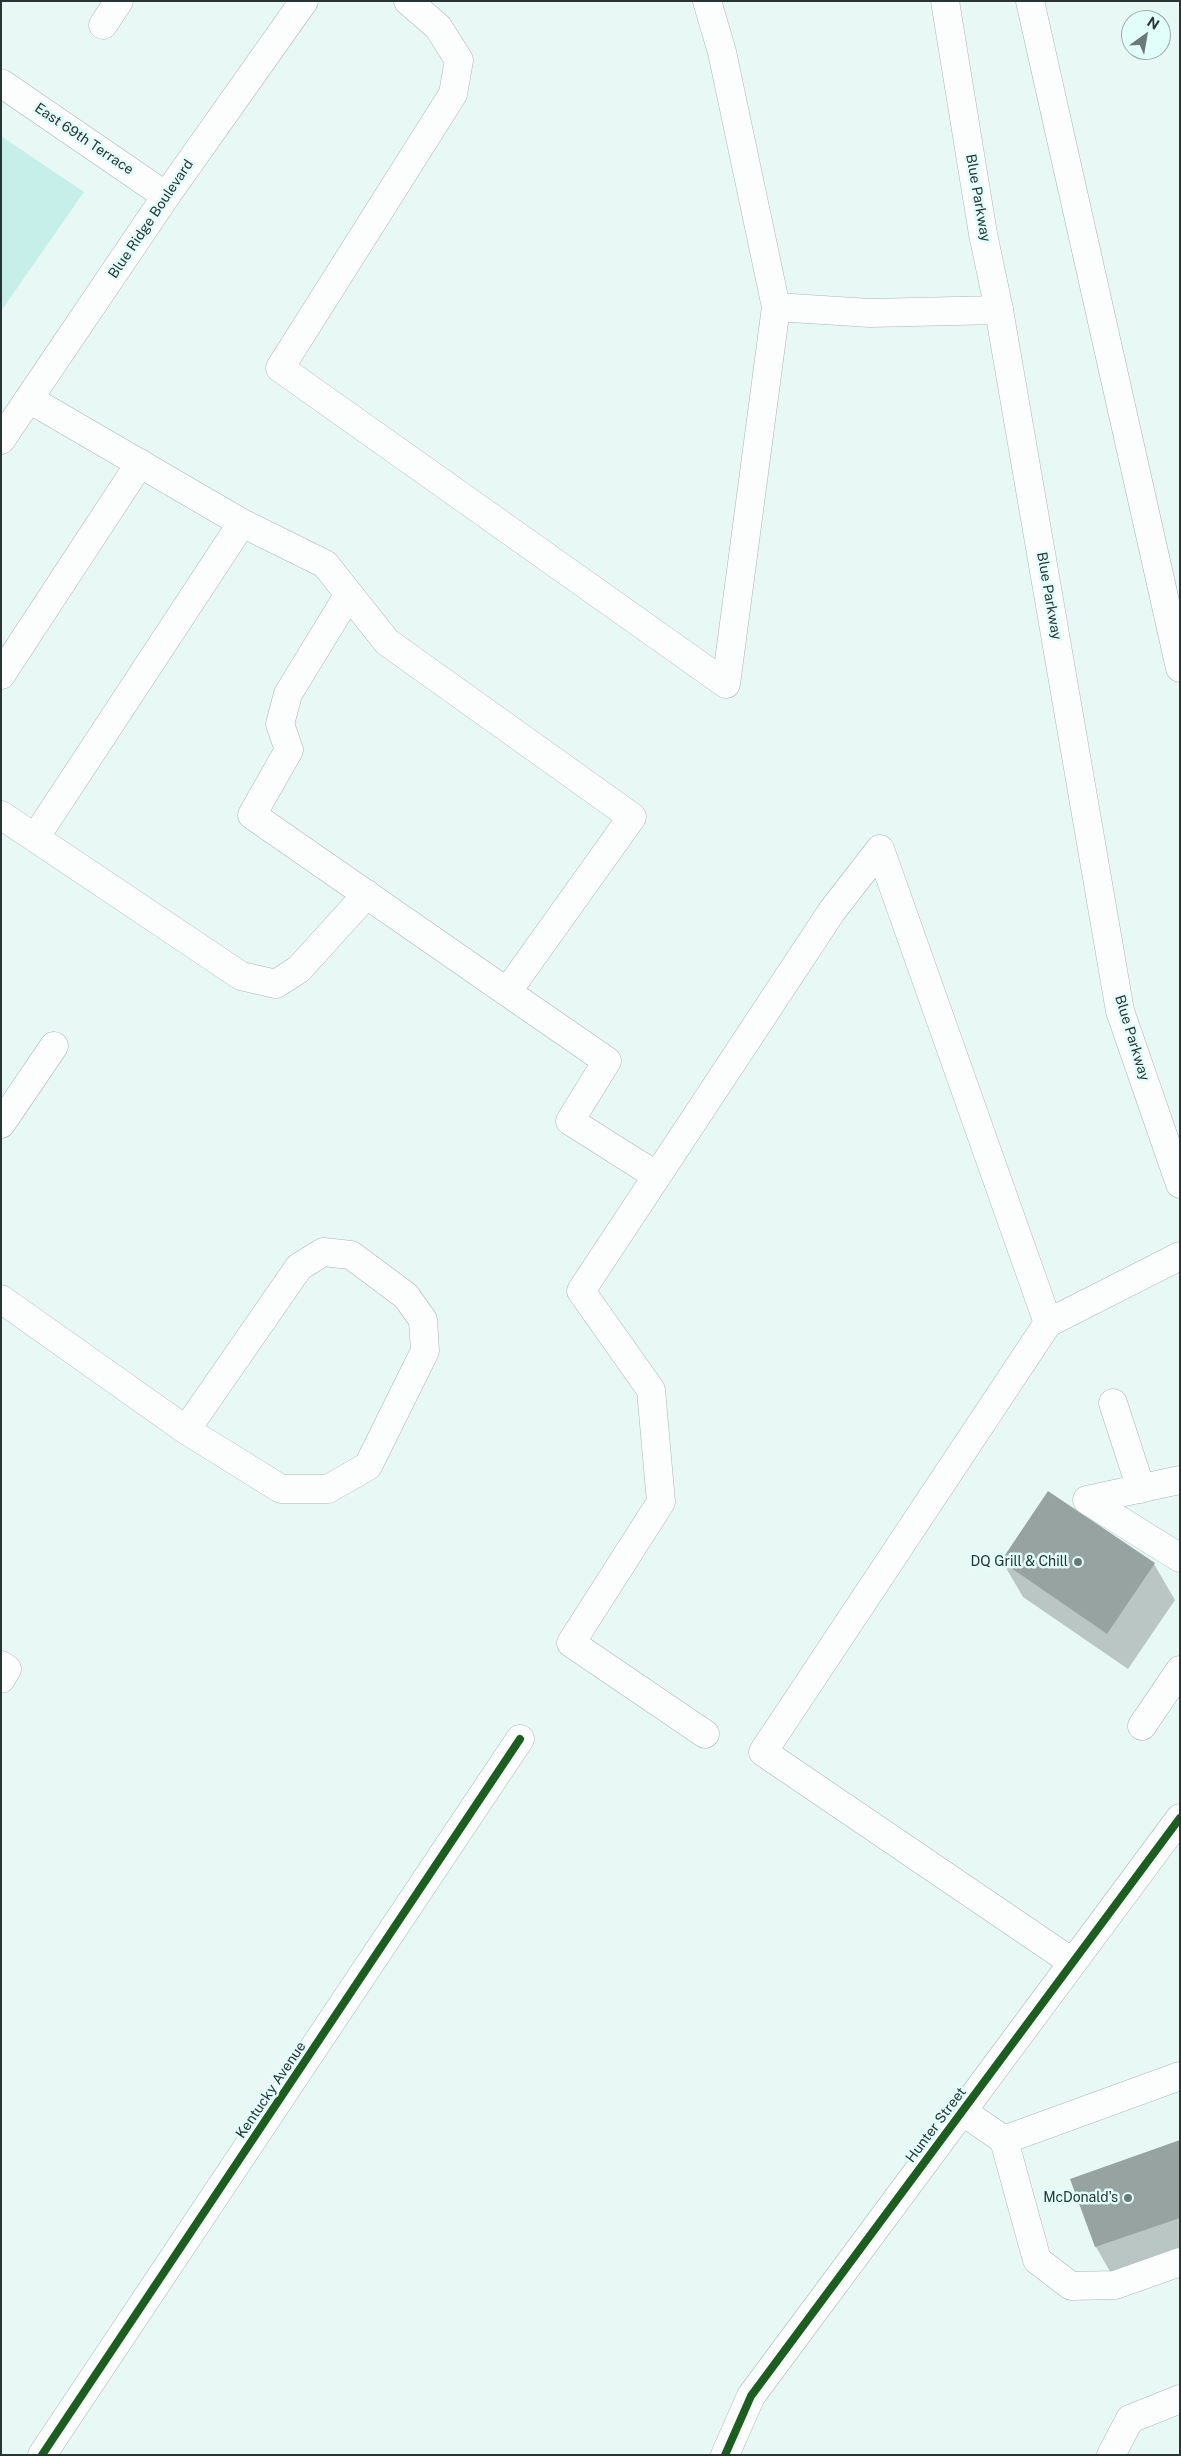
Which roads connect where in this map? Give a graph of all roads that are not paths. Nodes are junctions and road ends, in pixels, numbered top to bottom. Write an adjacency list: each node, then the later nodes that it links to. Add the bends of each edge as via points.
1 (119, 1): 7 (main road)
2 (304, 1): 9 (main road, Blue Ridge Boulevard)
3 (408, 1): 10 (main road, via 438,27 459,60 453,94 280,368 726,684)
4 (707, 1): 10 (main road, via 722,52)
5 (945, 1): 11 (main road, Blue Parkway, via 983,234)
6 (1030, 1): 17 (main road)
7 (103, 25)
8 (1, 83): 9 (main road, East 69th Terrace)
9 (166, 196): 12 (main road, Blue Ridge Boulevard)
10 (776, 307): 11 (main road, via 870,312)
11 (999, 310): 26 (main road, Blue Parkway, via 1120,1011)
12 (29, 399): 13 (main road, Blue Ridge Boulevard); 14 (main road)
13 (1, 440)
14 (140, 463): 15 (main road); 18 (main road)
15 (242, 523): 16 (main road, via 325,564); 20 (main road)
16 (349, 594): 21 (main road, via 288,694 280,724 289,750 252,814); 22 (main road, via 387,642 632,817)
17 (1180, 668)
18 (1, 675)
19 (1, 815): 20 (main road)
20 (35, 838): 21 (main road, via 241,976 276,984 299,968)
21 (366, 894): 22 (main road)
22 (507, 992): 25 (main road, via 607,1061 570,1120)
23 (54, 1046): 24 (main road)
24 (1, 1124)
25 (657, 1176): 29 (main road, via 832,911 880,849); 39 (main road, via 581,1292 651,1390 661,1502 571,1643)
26 (1180, 1184)
27 (1180, 1256): 29 (main road)
28 (1, 1299): 31 (main road)
29 (1048, 1323): 42 (main road, via 762,1752)
30 (1113, 1403): 33 (main road)
31 (186, 1430): 31 (main road, via 280,1490 328,1489 368,1466 425,1351 423,1320 406,1296 351,1255 323,1252 299,1267)
32 (1180, 1480): 33 (main road)
33 (1141, 1489): 34 (main road, via 1087,1500)
34 (1180, 1558)
35 (1, 1665): 37 (main road, via 7,1669)
36 (1180, 1670): 38 (main road)
37 (1, 1679)
38 (1142, 1726)
39 (705, 1734)
40 (520, 1739): 48 (main road, Kentucky Avenue)
41 (1180, 1818): 42 (main road, Hunter Street)
42 (1072, 1962): 44 (main road, Hunter Street)
43 (1180, 2076): 45 (main road)
44 (962, 2111): 45 (main road); 49 (main road, Hunter Street, via 751,2396)
45 (1004, 2140): 46 (main road, via 1037,2260 1071,2286 1115,2285)
46 (1180, 2262)
47 (1180, 2399): 50 (main road, via 1130,2419)
48 (42, 2455)
49 (725, 2455)
50 (1112, 2455)

